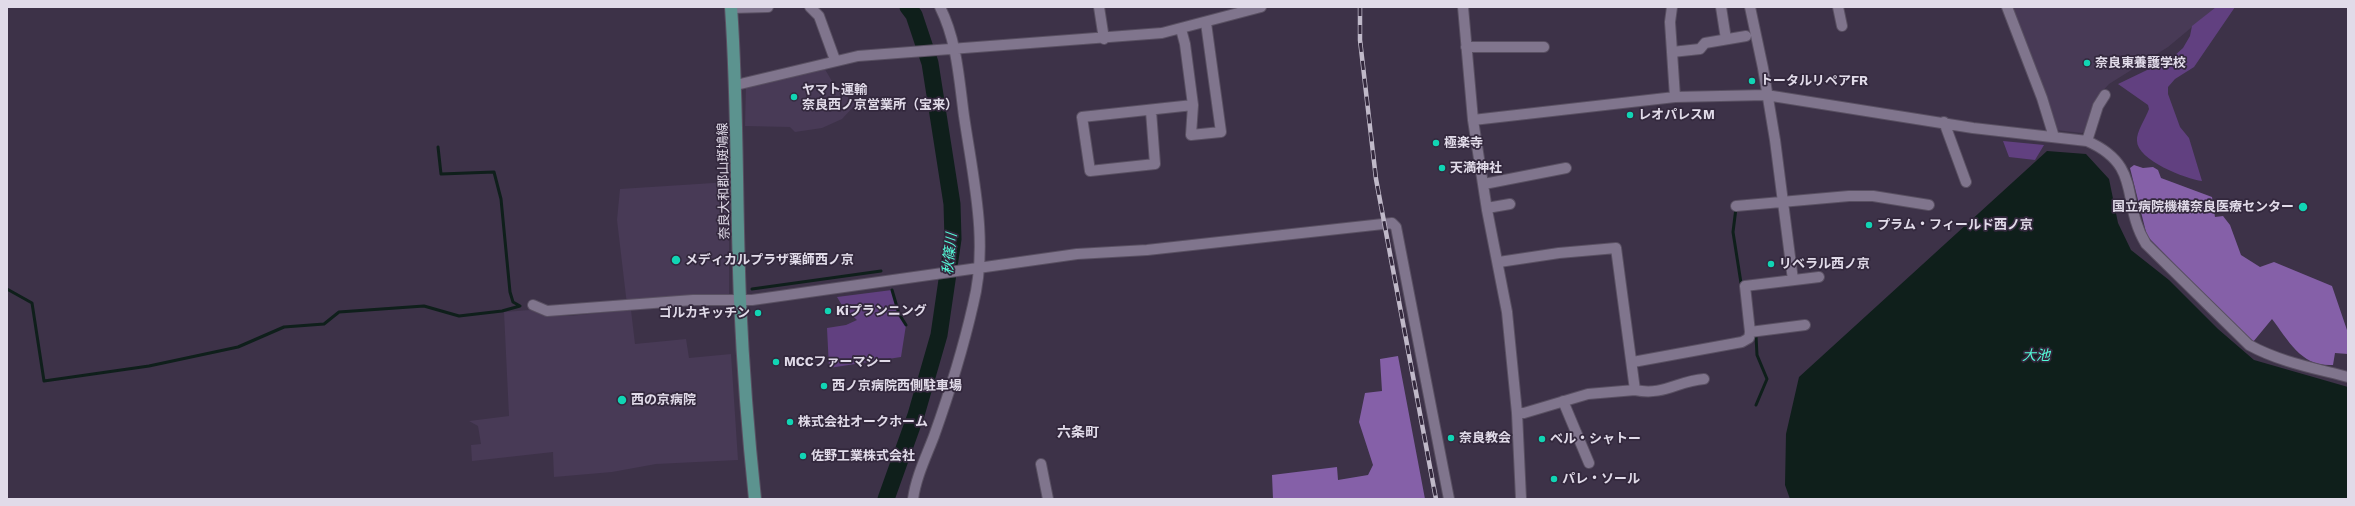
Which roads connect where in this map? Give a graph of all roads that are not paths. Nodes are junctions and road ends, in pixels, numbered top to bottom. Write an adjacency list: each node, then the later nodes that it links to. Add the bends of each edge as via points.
1 (768, 7): 12 (street)
2 (810, 7): 23 (street, via 819,16)
3 (940, 7): 21 (street, via 953,38)
4 (1099, 7): 17 (street)
5 (1261, 7): 13 (street)
6 (1463, 7): 19 (street)
7 (1672, 7): 22 (street)
8 (1720, 7): 18 (street)
9 (1750, 7): 25 (street)
10 (1838, 7): 14 (street)
11 (2006, 7): 32 (street, via 2042,98)
12 (731, 8): 24 (main road, 奈良大和郡山斑鳩線)
13 (1206, 23): 15 (street); 28 (street, via 1221,132 1191,135)
14 (1842, 26)
15 (1181, 29): 17 (street); 28 (street, via 1186,44)
16 (1746, 36): 18 (street)
17 (1104, 39): 21 (street)
18 (1726, 39): 22 (street, via 1705,43 1700,49)
19 (1466, 47): 20 (street); 30 (street)
20 (1544, 47)
21 (950, 49): 23 (street, via 901,51); 43 (street, via 979,220)
22 (1672, 52): 27 (street)
23 (835, 60): 24 (street)
24 (736, 85): 46 (main road, 奈良大和郡山斑鳩線)
25 (1766, 95): 27 (street); 31 (street); 37 (street)
26 (2105, 95): 33 (street, via 2098,106)
27 (1675, 97): 30 (street)
28 (1193, 105): 29 (street)
29 (1151, 111): 29 (street, via 1082,117 1090,171 1155,164)
30 (1473, 120): 36 (street)
31 (1944, 122): 32 (street); 35 (street)
32 (2054, 137): 33 (street)
33 (2087, 141): 51 (street, via 2102,148 2120,164 2129,187 2138,229 2146,244 2249,345 2299,365)
34 (1566, 168): 36 (street)
35 (1966, 182)
36 (1484, 184): 41 (street)
37 (1785, 201): 39 (street, via 1872,196); 40 (street); 45 (street)
38 (1510, 204): 41 (street)
39 (1929, 205)
40 (1736, 206)
41 (1487, 208): 42 (street)
42 (1499, 262): 50 (street, via 1616,248); 55 (street, via 1507,312)
43 (979, 268): 46 (street); 59 (street, via 976,293 963,342 934,435 915,485); 61 (street, via 1077,254 1155,249 1392,223 1396,227)
44 (1819, 277): 45 (street)
45 (1793, 280): 49 (street, via 1745,286)
46 (740, 300): 47 (street, via 692,300 547,311); 58 (main road, 奈良大和郡山斑鳩線)
47 (533, 305)
48 (1805, 325): 49 (street)
49 (1750, 332): 50 (street, via 1749,338 1742,342)
50 (1633, 362): 53 (street)
51 (2348, 377)
52 (1704, 379): 53 (street, via 1690,380 1659,392)
53 (1635, 390): 54 (street, via 1588,394)
54 (1563, 401): 55 (street); 56 (street)
55 (1517, 413): 62 (street)
56 (1589, 463)
57 (1040, 464): 60 (street)
58 (755, 499)
59 (913, 499)
60 (1048, 499)
61 (1449, 499)
62 (1521, 499)

